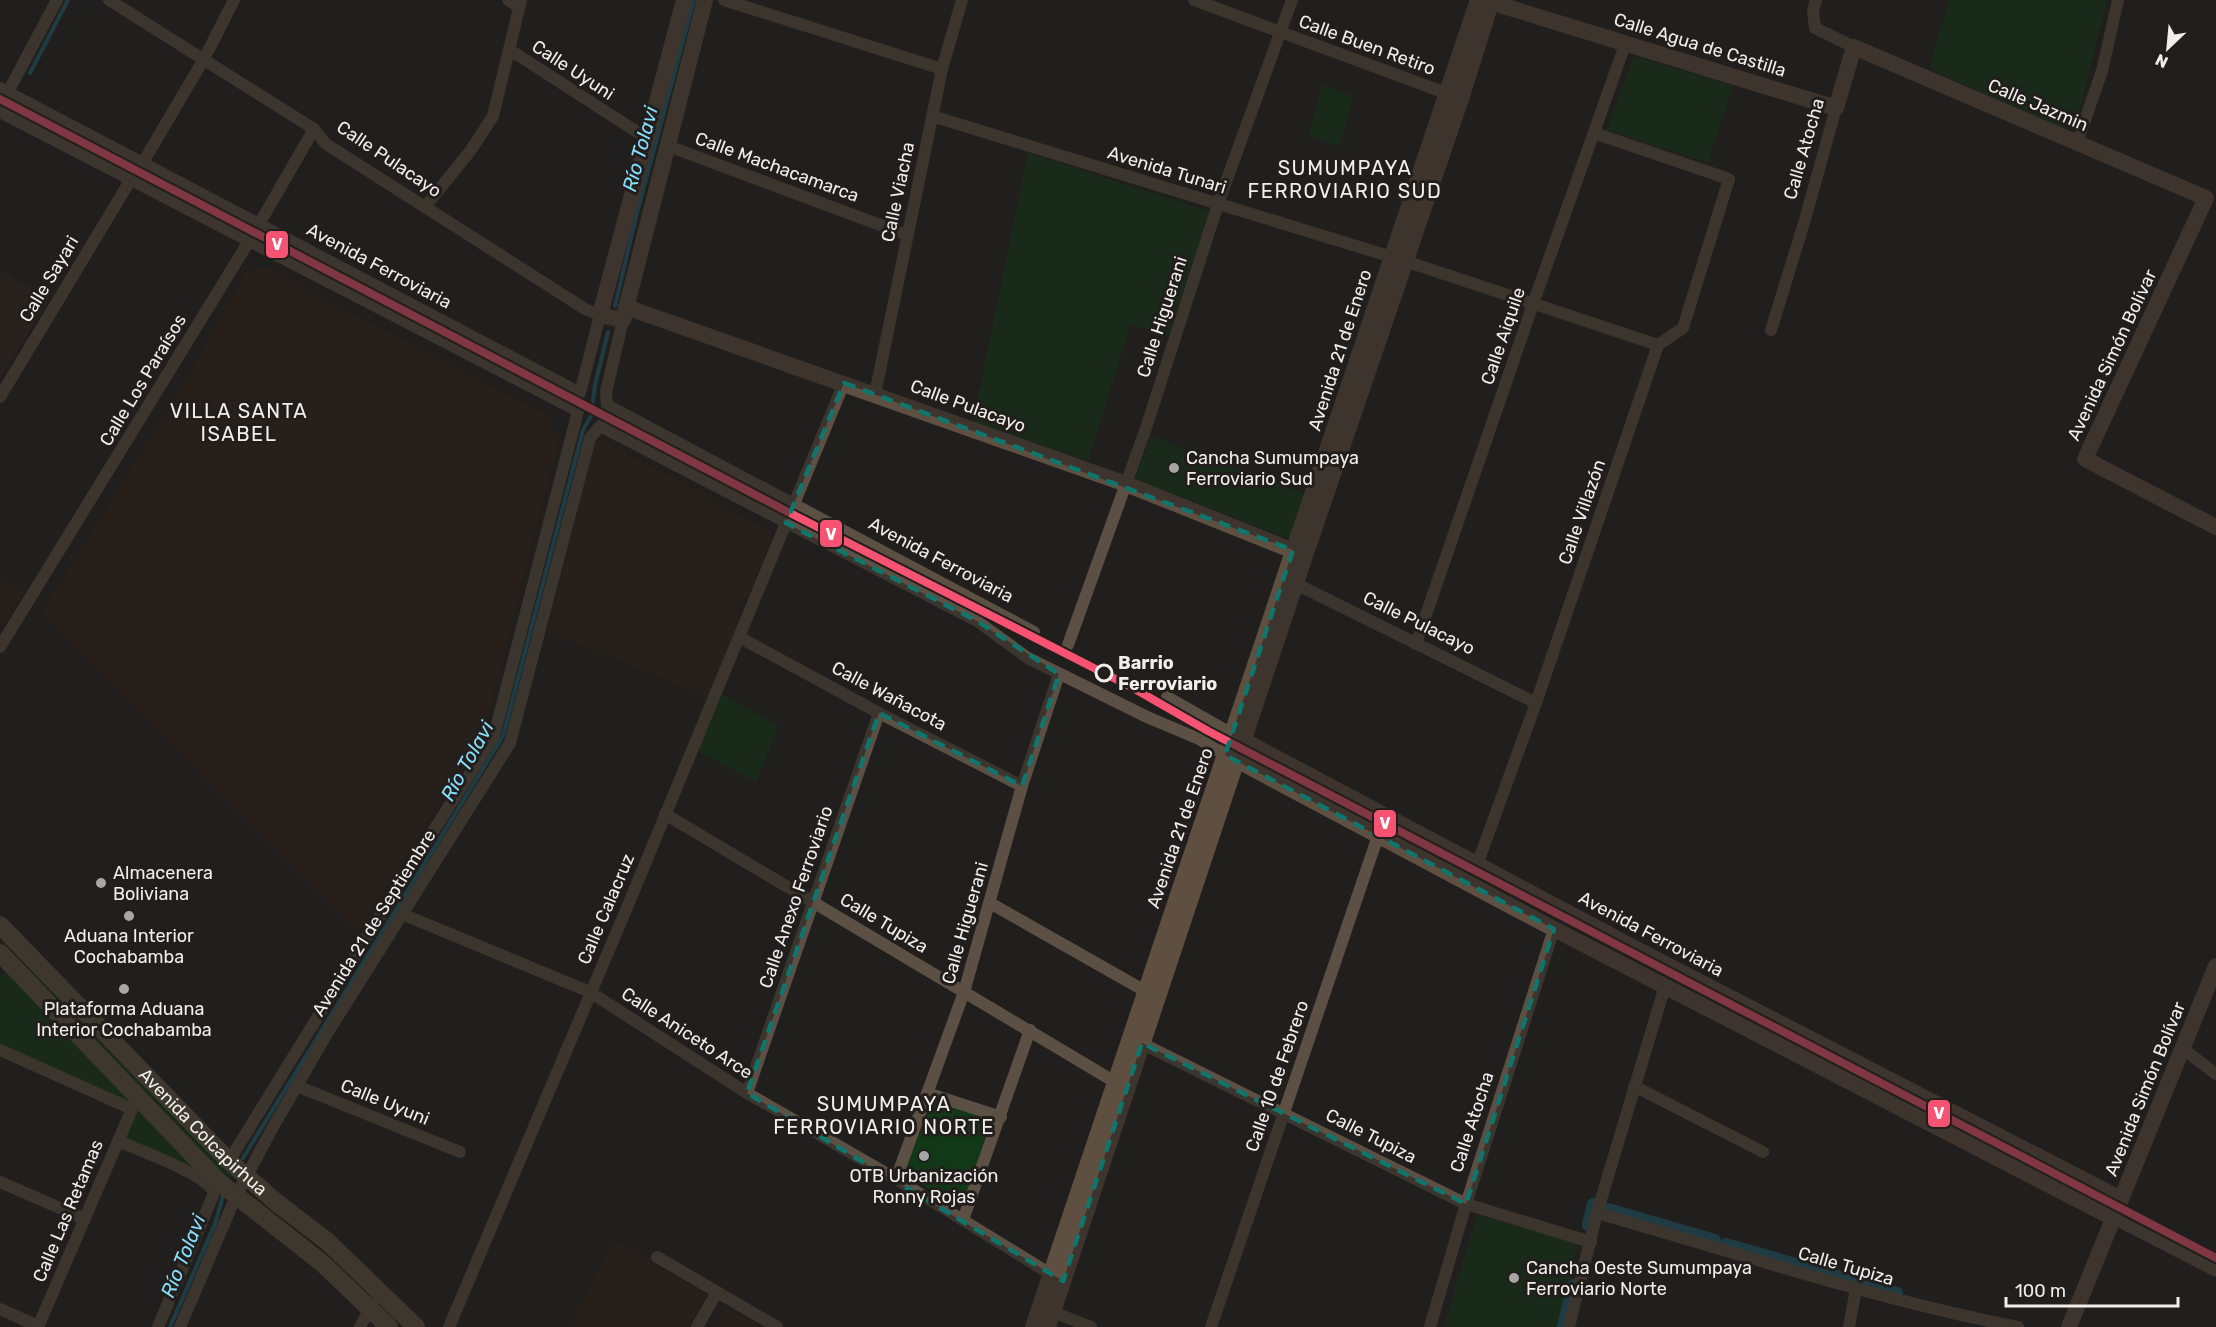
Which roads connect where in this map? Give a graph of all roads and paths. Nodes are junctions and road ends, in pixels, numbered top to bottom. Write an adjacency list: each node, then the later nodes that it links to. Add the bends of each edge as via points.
1 (57, 0): 21 (street)
2 (109, 0): 19 (street, Calle Pulacayo)
3 (234, 0): 19 (street)
4 (508, 0): 14 (street)
5 (684, 0): 28 (street)
6 (705, 0): 30 (street)
7 (724, 0): 20 (street)
8 (962, 0): 20 (street, Calle Viacha)
9 (1194, 0): 15 (street, Calle Buen Retiro)
10 (1292, 0): 15 (street, Calle Higuerani)
11 (1816, 0): 17 (street, via 1815,28)
12 (2118, 0): 29 (street, via 2102,71)
13 (1486, 1): 16 (street, Calle Agua de Castilla); 22 (street, Avenida 21 de Enero)
14 (520, 4): 18 (street)
15 (1282, 33): 22 (street, Calle Buen Retiro); 34 (street, Calle Higuerani)
16 (1626, 42): 23 (street, Calle Agua de Castilla); 27 (street, Calle Aiquile)
17 (1854, 47): 23 (street, Calle Atocha); 29 (street, Calle Jazmin)
18 (510, 50): 28 (street, Calle Uyuni); 35 (street, via 493,116 471,150)
19 (204, 59): 26 (street, Calle Pulacayo); 31 (street)
20 (942, 69): 25 (street, Calle Viacha)
21 (4, 90): 31 (street, Avenida Ferroviaria)
22 (1454, 96): 39 (street, Avenida 21 de Enero)
23 (1836, 108): 43 (street, Calle Atocha)
24 (0, 112): 32 (street, Avenida Ferroviaria)
25 (932, 116): 34 (street, Avenida Tunari); 37 (street, Calle Viacha)
26 (314, 129): 35 (street, Calle Pulacayo, via 326,144); 36 (street, Calle Los Paraísos)
27 (1594, 133): 40 (street, Calle Aiquile); 44 (street, via 1729,178 1683,328)
28 (648, 139): 42 (street)
29 (2077, 143): 33 (street, Calle Jazmin)
30 (668, 146): 37 (street, Calle Machacamarca); 41 (street)
31 (142, 164): 36 (street, Avenida Ferroviaria)
32 (130, 181): 38 (street, Avenida Ferroviaria); 47 (street, Calle Sayari)
33 (2206, 198): 53 (street, Avenida Simón Bolívar, via 2085,459)
34 (1218, 204): 39 (street, Avenida Tunari); 50 (street, Calle Higuerani)
35 (424, 207): 42 (street, Calle Pulacayo)
36 (258, 225): 38 (street, Calle Los Paraísos); 42 (street, Avenida Ferroviaria, via 580,393)
37 (907, 235): 46 (street, Calle Viacha)
38 (249, 241): 48 (street, Avenida Ferroviaria); 60 (street, Calle Los Paraísos)
39 (1398, 259): 40 (street, Avenida Tunari); 54 (street, Avenida 21 de Enero)
40 (1533, 304): 44 (street, Avenida Tunari); 58 (street, Calle Aiquile)
41 (625, 313): 42 (street, Calle Pulacayo); 45 (street, Calle Pulacayo); 51 (street, Avenida Ferroviaria, via 606,392 607,405)
42 (600, 315)
43 (1771, 330)
44 (1658, 345): 63 (street, Calle Villazón)
45 (844, 383): 46 (street, Calle Pulacayo); 51 (street)
46 (875, 394): 50 (street, Calle Pulacayo)
47 (0, 397)
48 (578, 411): 98 (street, Avenida 21 de Septiembre, via 494,736)
49 (600, 426): 52 (street, Avenida Ferroviaria); 73 (street, Avenida 21 de Septiembre, via 590,438 510,742)
50 (1126, 484): 54 (street, Calle Pulacayo); 59 (street, Calle Higuerani)
51 (794, 504): 52 (street, Calle Calacruz); 56 (street, Avenida Ferroviaria)
52 (786, 523): 57 (street, Calle Calacruz); 61 (street, Avenida Ferroviaria, via 977,621 1028,658)
53 (2216, 527)
54 (1299, 553): 55 (street, Avenida 21 de Enero)
55 (1290, 581): 58 (street, Calle Pulacayo); 65 (street, Avenida 21 de Enero)
56 (1034, 632)
57 (739, 637): 64 (street, Calle Wañacota); 68 (street, Calle Calacruz)
58 (1416, 644): 63 (street, Calle Pulacayo)
59 (1068, 645)
60 (0, 647)
61 (1059, 674): 66 (street, Avenida Ferroviaria); 67 (street, Calle Higuerani)
62 (1167, 697): 65 (street, Avenida Ferroviaria)
63 (1536, 704): 70 (street, Calle Villazón)
64 (879, 713): 67 (street, Calle Wañacota); 71 (street, Calle Anexo Ferroviario)
65 (1238, 738): 66 (street, Avenida 21 de Enero); 70 (street, Avenida Ferroviaria)
66 (1232, 758): 69 (street, Avenida Ferroviaria); 80 (street, Avenida 21 de Enero); 84 (street, Avenida 21 de Enero)
67 (1022, 786): 72 (street, Calle Higuerani)
68 (664, 814): 71 (street, Calle Tupiza); 81 (street, Calle Calacruz)
69 (1377, 836): 75 (street, Avenida Ferroviaria); 93 (street, Calle 10 de Febrero)
70 (1477, 866): 103 (street, Avenida Ferroviaria)
71 (813, 902): 82 (street, Calle Tupiza); 92 (street, Calle Anexo Ferroviario)
72 (990, 903): 80 (street); 82 (street, Calle Higuerani)
73 (402, 914): 81 (street, Calle Aniceto Arce); 89 (street, Avenida 21 de Septiembre)
74 (0, 925): 76 (main road, Avenida Colcapirhua)
75 (1554, 929): 79 (street, Avenida Ferroviaria); 104 (street, Calle Atocha)
76 (16, 942): 77 (street); 98 (main road, Avenida Colcapirhua)
77 (0, 954): 102 (main road, Avenida Colcapirhua)
78 (2216, 966): 85 (street, Avenida Simón Bolívar)
79 (1665, 986): 90 (street); 106 (street, Avenida Ferroviaria)
80 (1145, 991): 84 (street, Avenida 21 de Enero)
81 (590, 992): 92 (street, Calle Aniceto Arce); 125 (street, Calle Calacruz)
82 (964, 992): 83 (street, Calle Tupiza); 91 (street, Calle Higuerani)
83 (1030, 1030): 88 (street, Calle Tupiza); 94 (street)
84 (1136, 1041): 88 (street, Avenida 21 de Enero); 93 (street, Calle Tupiza); 112 (street, Avenida 21 de Enero)
85 (2182, 1048): 87 (street); 103 (street, Avenida Simón Bolívar)
86 (0, 1050): 95 (street, Calle Las Retamas, via 132,1109)
87 (2216, 1074)
88 (1115, 1082): 112 (street, Avenida 21 de Enero)
89 (297, 1086): 96 (street, Calle Uyuni); 99 (street, Avenida 21 de Septiembre)
90 (1634, 1086): 97 (street); 105 (street)
91 (927, 1092): 94 (street); 100 (street, Calle Higuerani)
92 (747, 1093): 100 (street, Calle Aniceto Arce)
93 (1284, 1113): 104 (street, Calle Tupiza); 130 (street, Calle 10 de Febrero)
94 (1001, 1117): 108 (street)
95 (118, 1141): 107 (street, Calle Las Retamas); 120 (street, via 198,1176 212,1186 214,1193)
96 (460, 1152)
97 (1763, 1152)
98 (229, 1161): 99 (main road, Avenida Colcapirhua)
99 (246, 1176): 102 (street, Avenida 21 de Septiembre); 114 (main road, Avenida Colcapirhua)
100 (896, 1179): 108 (street, Calle Aniceto Arce)
101 (0, 1182): 107 (street)
102 (236, 1196): 116 (main road, Avenida Colcapirhua); 121 (street, Avenida 21 de Septiembre)
103 (2121, 1199): 106 (street, Avenida Simón Bolívar)
104 (1466, 1204): 109 (street, Calle Tupiza); 131 (street, Calle Atocha)
105 (1597, 1213): 109 (street); 113 (street, Calle Tupiza)
106 (2113, 1218): 111 (street, Avenida Ferroviaria); 135 (street, Avenida Simón Bolívar)
107 (85, 1219): 119 (street, Calle Las Retamas)
108 (963, 1221): 112 (street, Calle Aniceto Arce)
109 (1592, 1242): 132 (street)
110 (657, 1257): 115 (street)
111 (2216, 1271)
112 (1057, 1277): 118 (street, Avenida 21 de Enero); 128 (street, Avenida 21 de Enero)
113 (1857, 1289): 133 (street); 134 (street, Calle Tupiza)
114 (382, 1292): 116 (street); 124 (main road, Avenida Colcapirhua)
115 (717, 1292): 126 (street); 127 (street)
116 (370, 1306): 122 (street); 123 (main road, Avenida Colcapirhua)
117 (0, 1309): 119 (street)
118 (1051, 1319): 129 (street)
119 (38, 1327)
120 (158, 1327)
121 (180, 1327)
122 (360, 1327)
123 (389, 1327)
124 (416, 1327)
125 (449, 1327)
126 (697, 1327)
127 (777, 1327)
128 (1033, 1327)
129 (1091, 1327)
130 (1211, 1327)
131 (1430, 1327)
132 (1569, 1327)
133 (1849, 1327)
134 (2018, 1327)
135 (2069, 1327)

